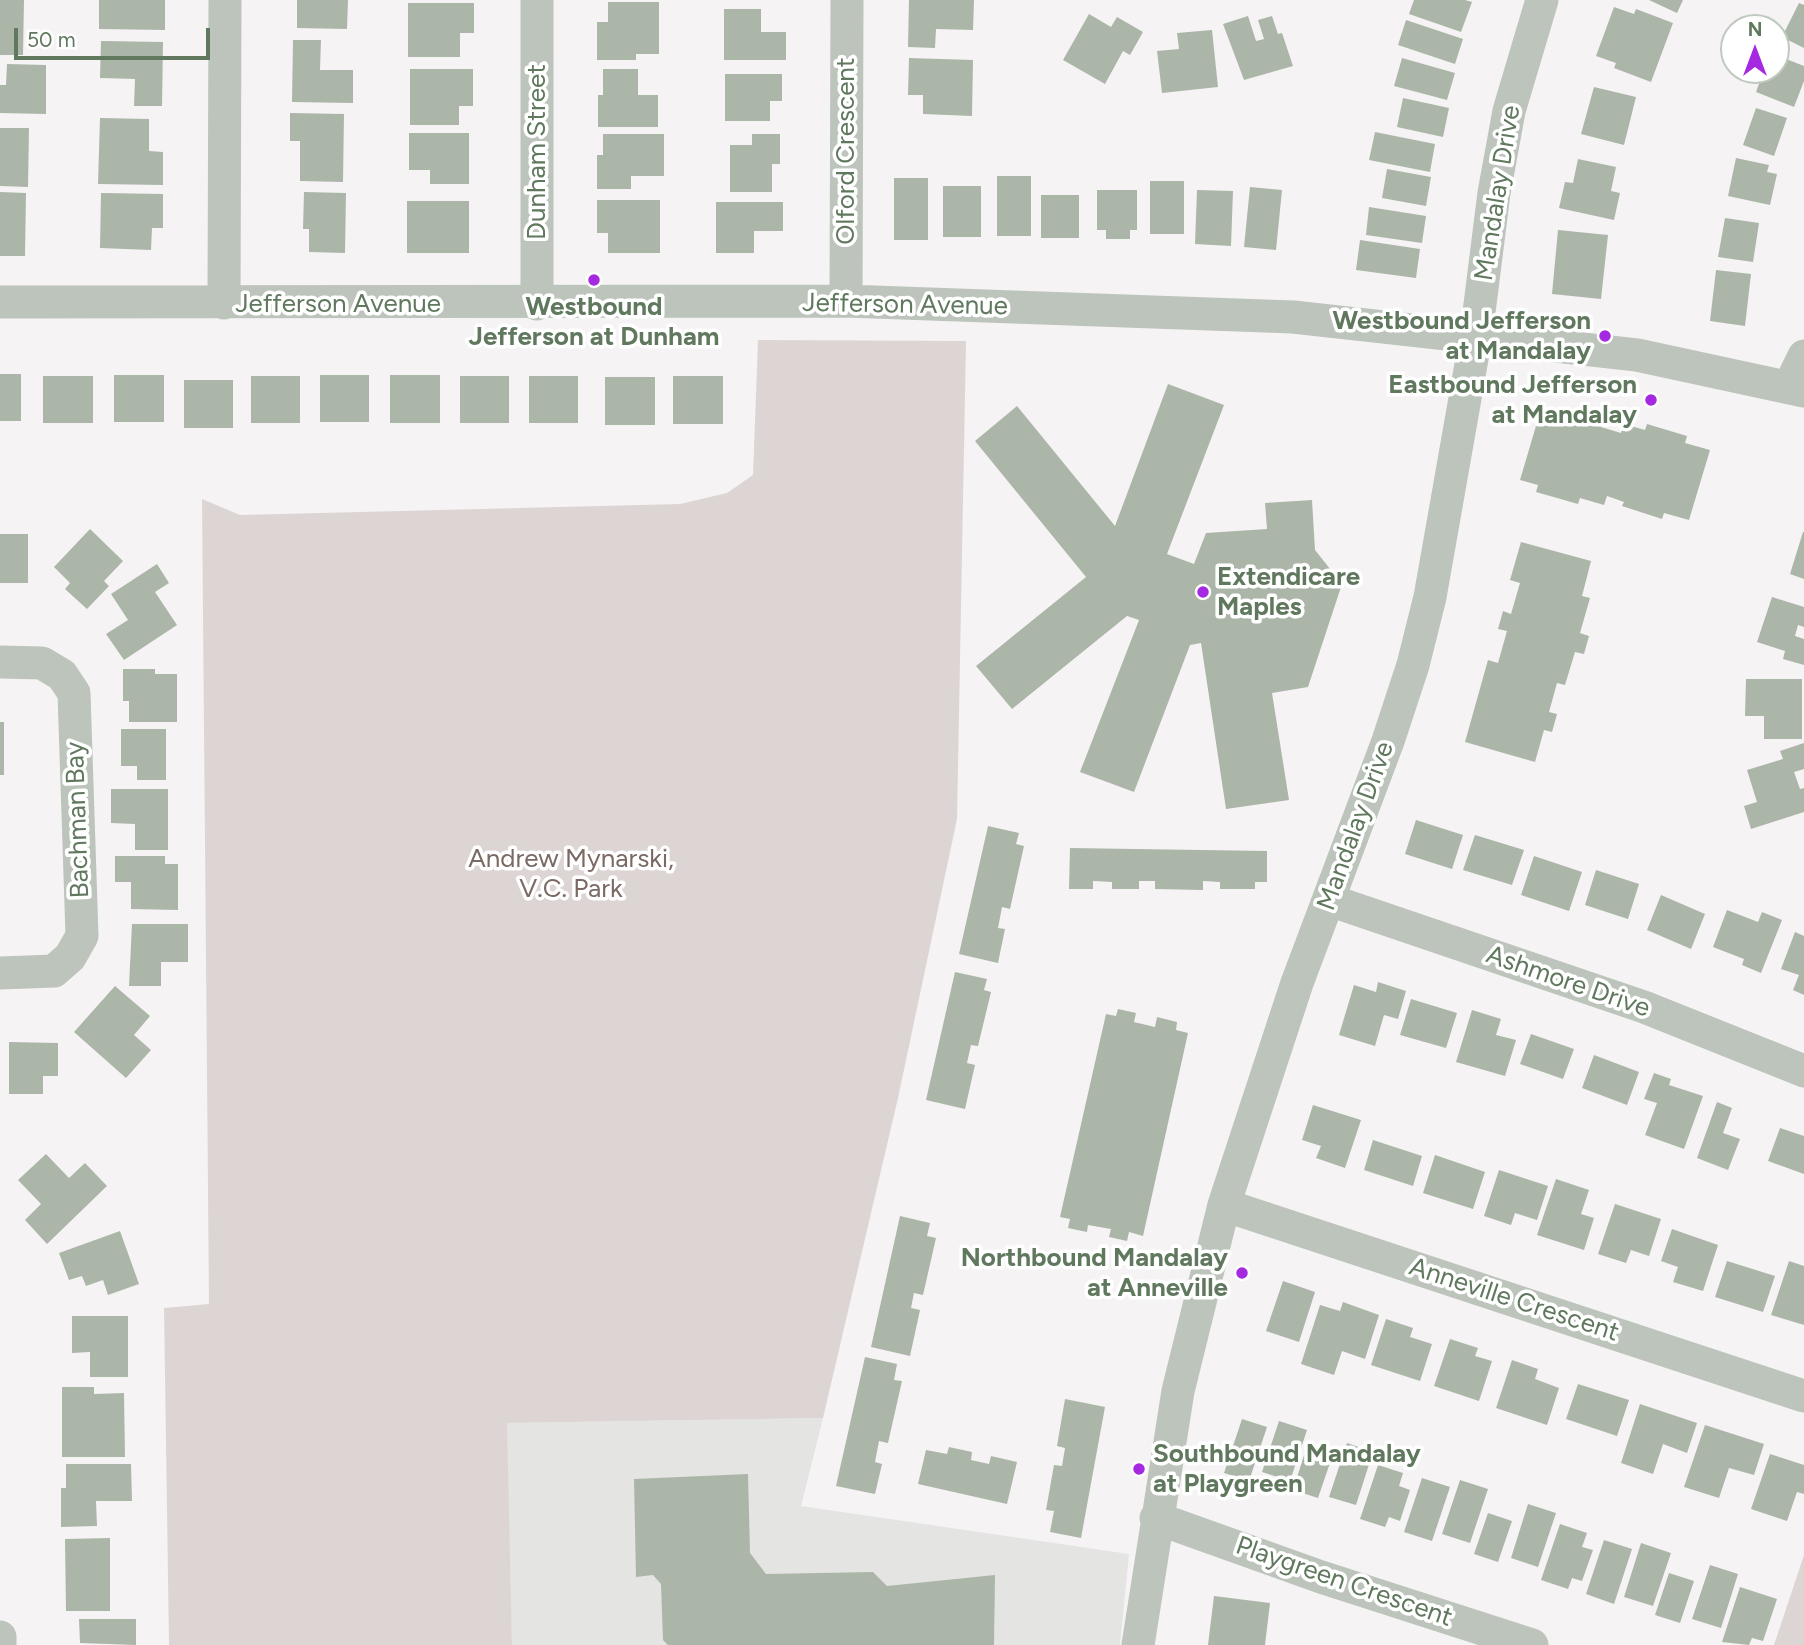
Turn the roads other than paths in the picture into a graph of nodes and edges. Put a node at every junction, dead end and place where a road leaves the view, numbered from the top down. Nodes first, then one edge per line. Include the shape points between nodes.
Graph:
1 (225, 0) edge
2 (537, 0) edge
3 (847, 0) edge
4 (1542, 0) edge
5 (846, 301) junction
6 (0, 302) edge
7 (224, 303) junction
8 (537, 304) junction
9 (1476, 336) junction
10 (1804, 356) edge
11 (1797, 389) edge
12 (0, 662) edge
13 (1329, 900) junction
14 (0, 973) edge
15 (1804, 1071) edge
16 (1224, 1205) junction
17 (1804, 1396) edge
18 (1156, 1517) junction
19 (0, 1637) edge
20 (1488, 1638) edge
21 (0, 1645) edge
22 (1138, 1645) edge
23 (1532, 1645) edge

1 - 7 street
2 - 8 street, Dunham Street
3 - 5 street, Olford Crescent
4 - 9 street, Mandalay Drive via 1509,111
5 - 8 street, Jefferson Avenue
5 - 9 street, Jefferson Avenue via 1293,317
6 - 7 street, Jefferson Avenue
7 - 8 street, Jefferson Avenue
9 - 11 street, Jefferson Avenue via 1637,355
9 - 13 street, Mandalay Drive via 1441,552 1413,665
10 - 11 street
12 - 14 street, Bachman Bay via 42,663 62,675 75,693 82,936 70,957 54,971
13 - 15 street, Ashmore Drive via 1644,1007
13 - 16 street, Mandalay Drive
16 - 17 street, Anneville Crescent
16 - 18 street, Mandalay Drive via 1178,1391
18 - 20 street, Playgreen Crescent
18 - 22 street, Mandalay Drive
19 - 21 street
20 - 23 street, Playgreen Crescent

